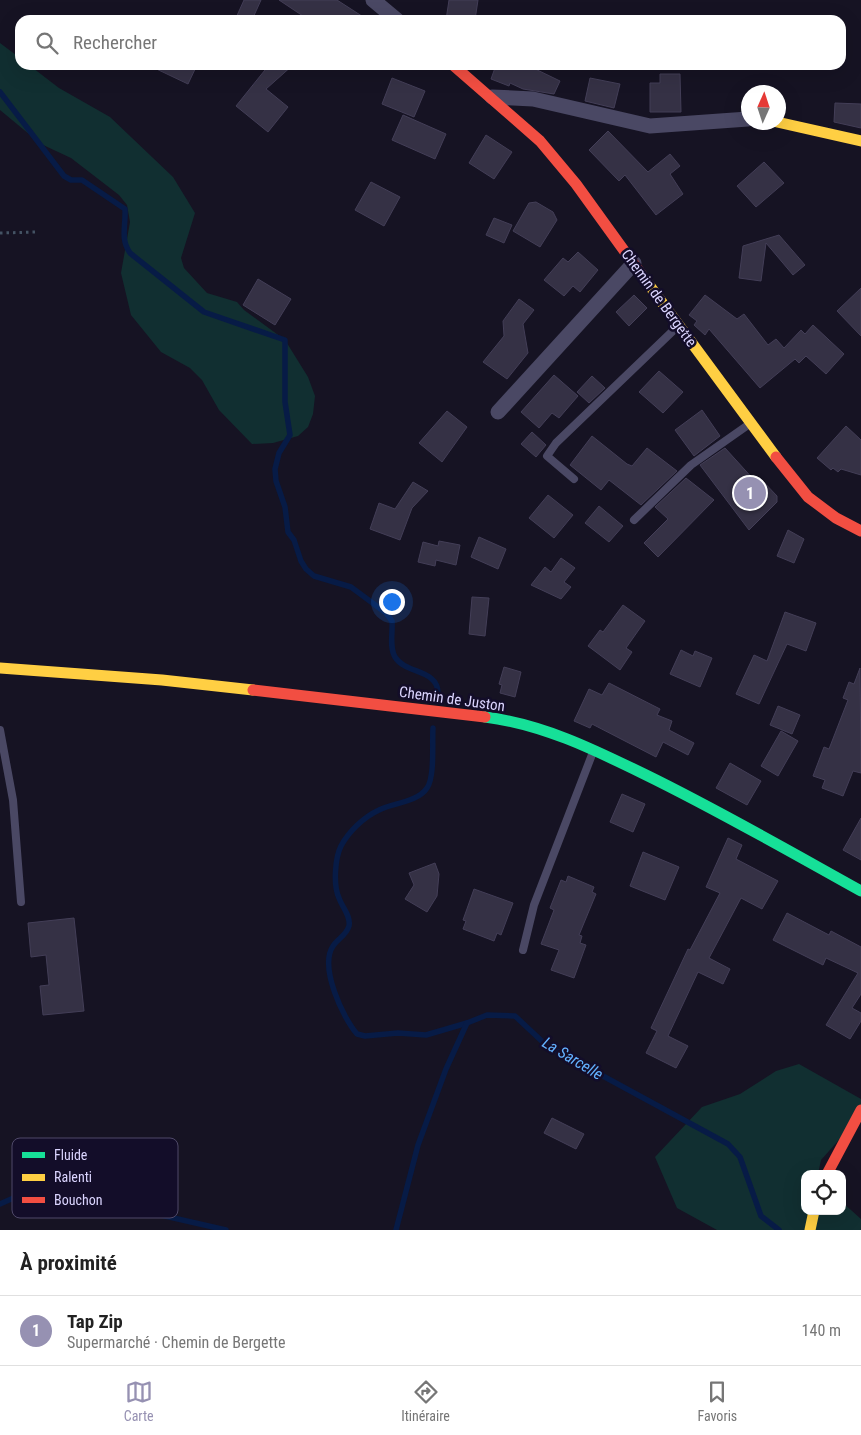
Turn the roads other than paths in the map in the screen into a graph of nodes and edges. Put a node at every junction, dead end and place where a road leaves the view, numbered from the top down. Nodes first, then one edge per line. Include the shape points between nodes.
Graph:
1 (373, 0) edge
2 (392, 15) edge
3 (458, 70) edge
4 (492, 97) junction
5 (741, 120) edge
6 (786, 124) edge
7 (861, 141) edge
8 (634, 263) junction
9 (678, 326) junction
10 (498, 412) dead end
11 (750, 424) junction
12 (574, 479) dead end
13 (634, 520) dead end
14 (861, 531) edge
15 (0, 668) edge
16 (0, 730) edge
17 (594, 750) junction
18 (861, 891) edge
19 (21, 902) dead end
20 (524, 950) dead end
21 (861, 1110) edge
22 (829, 1170) edge
23 (813, 1215) edge
24 (810, 1230) edge

1 - 2 street
3 - 4 street, Chemin de Bergette
4 - 5 street via 533,99 650,126
4 - 8 street, Chemin de Bergette via 540,141
6 - 7 street
8 - 9 street, Chemin de Bergette
8 - 10 street
9 - 11 street, Chemin de Bergette
9 - 12 lane via 547,456
11 - 13 lane via 691,465
11 - 14 street, Chemin de Bergette via 808,498
15 - 17 street, Chemin de Juston via 162,680 493,718 543,729
16 - 19 lane via 13,800
17 - 18 street, Chemin de Juston via 705,804
17 - 20 lane via 534,905
21 - 22 street
23 - 24 street

